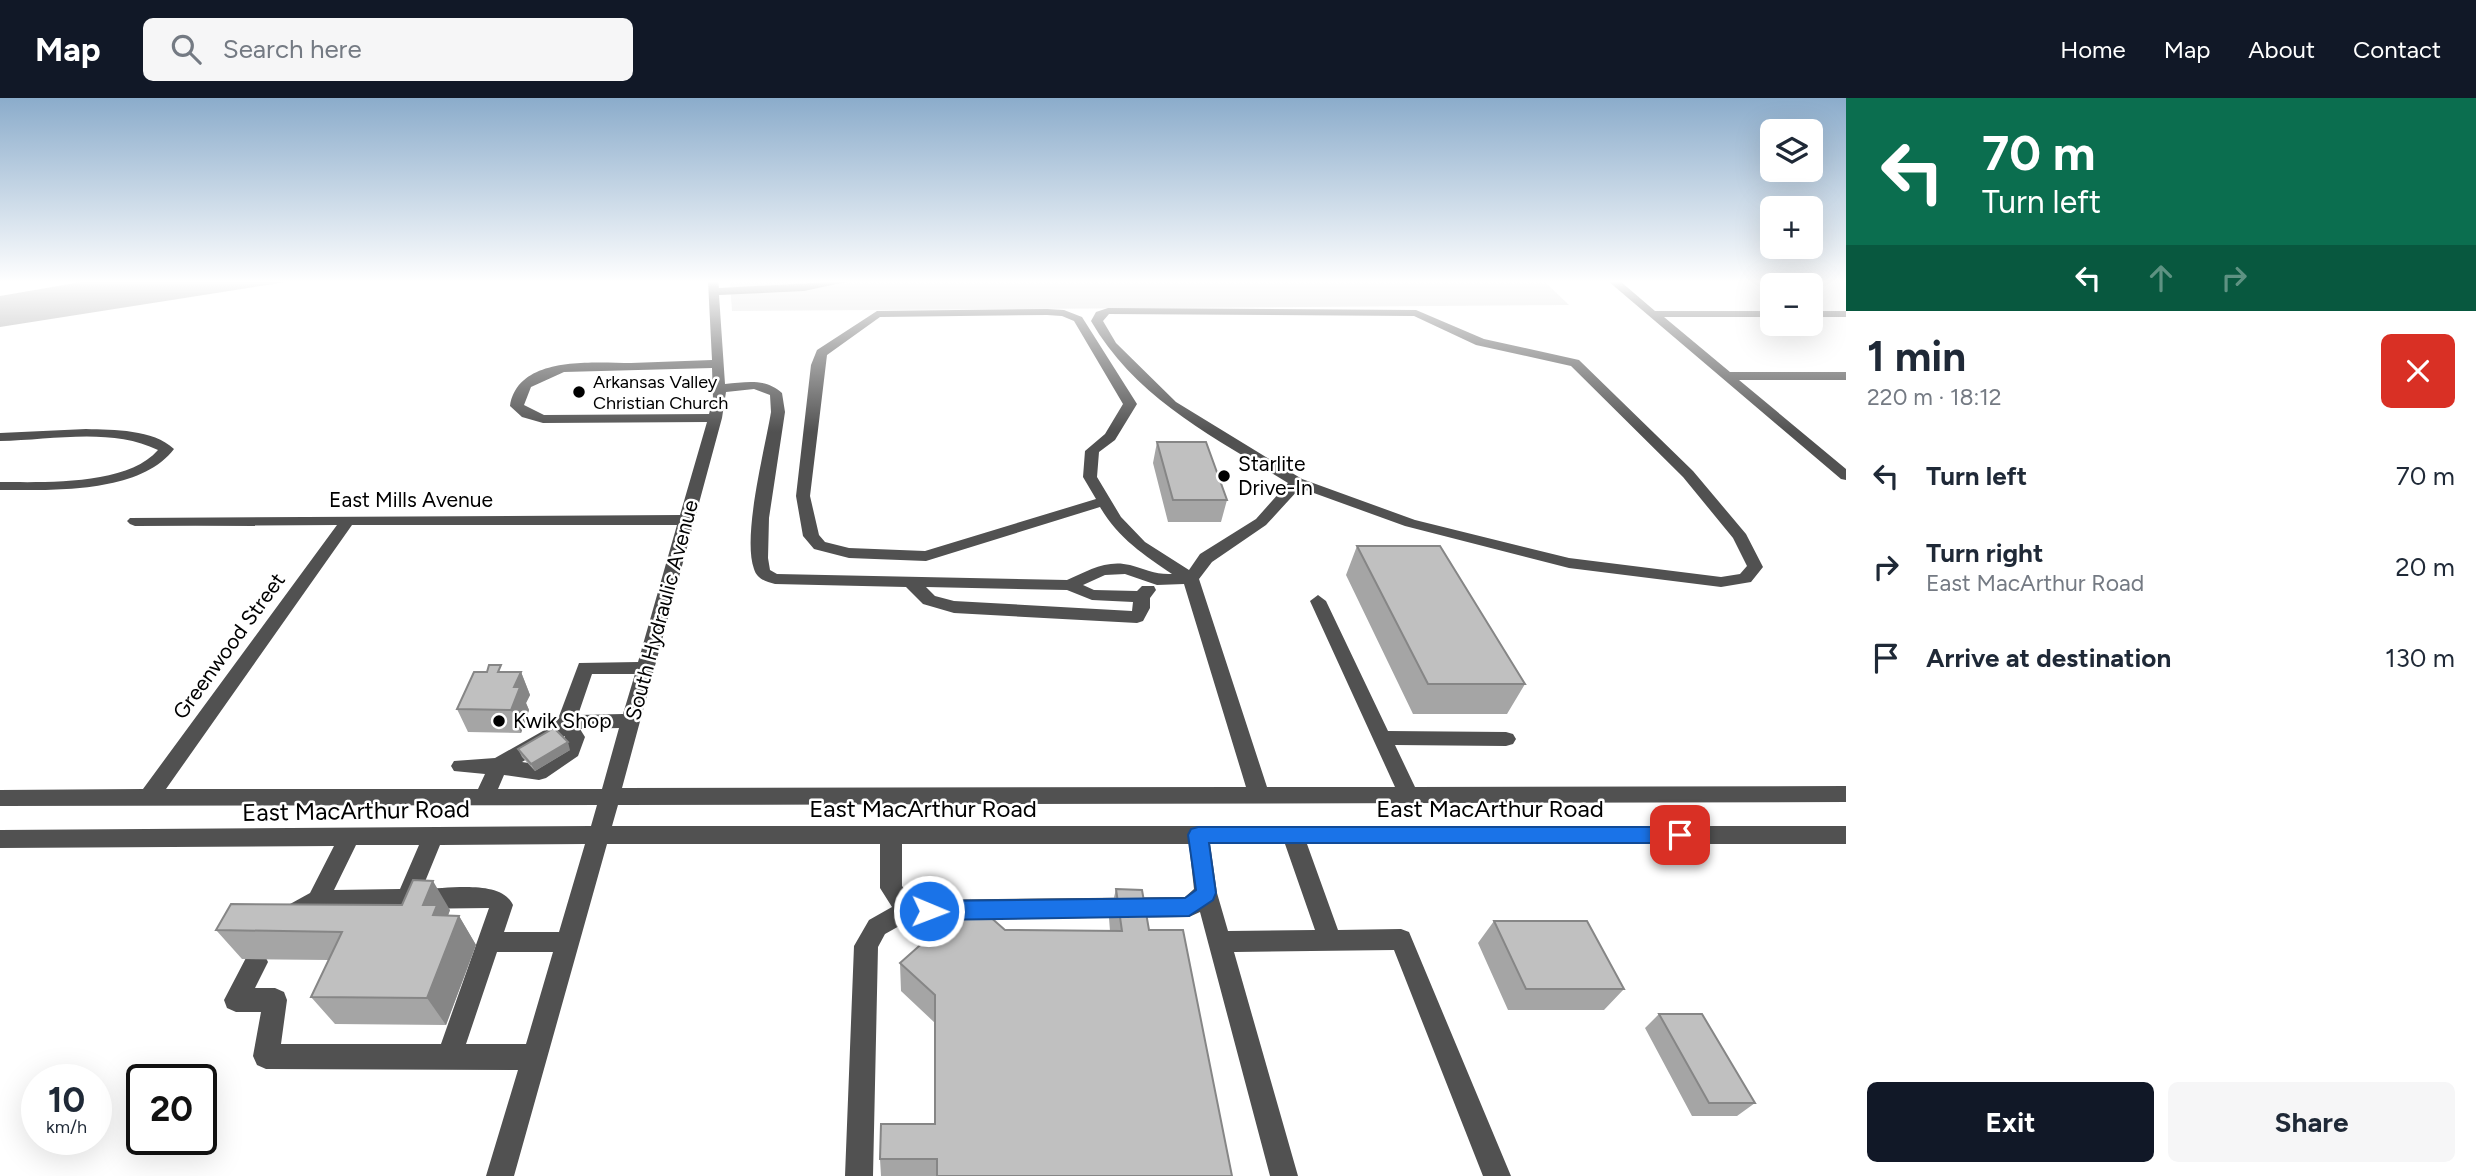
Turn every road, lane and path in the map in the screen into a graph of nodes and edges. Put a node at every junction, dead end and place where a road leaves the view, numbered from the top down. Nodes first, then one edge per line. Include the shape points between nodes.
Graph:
1 (716, 331) edge
2 (852, 331) edge
3 (1086, 331) edge
4 (1103, 331) edge
5 (1456, 331) edge
6 (1673, 331) edge
7 (718, 364) junction
8 (1726, 376) junction
9 (1846, 376) edge
10 (727, 388) junction
11 (715, 418) junction
12 (0, 437) edge
13 (1846, 476) edge
14 (1297, 482) junction
15 (0, 486) edge
16 (1105, 501) junction
17 (686, 520) junction
18 (135, 521) dead end
19 (347, 522) junction
20 (1191, 579) junction
21 (1157, 580) junction
22 (912, 583) junction
23 (1069, 585) junction
24 (1139, 596) junction
25 (1318, 601) dead end
26 (646, 668) junction
27 (631, 721) junction
28 (566, 722) junction
29 (1382, 738) junction
30 (1506, 739) dead end
31 (461, 766) dead end
32 (498, 766) junction
33 (1408, 794) junction
34 (1846, 794) edge
35 (1259, 795) junction
36 (485, 796) junction
37 (610, 796) junction
38 (149, 797) junction
39 (0, 798) edge
40 (599, 835) junction
41 (891, 835) junction
42 (1198, 835) junction
43 (1293, 835) junction
44 (1846, 835) edge
45 (433, 837) junction
46 (349, 838) junction
47 (0, 839) edge
48 (1206, 893) junction
49 (407, 899) junction
50 (318, 900) junction
51 (907, 910) junction
52 (271, 933) edge
53 (1330, 940) junction
54 (489, 942) junction
55 (569, 942) junction
56 (1220, 942) junction
57 (256, 962) dead end
58 (449, 1058) junction
59 (535, 1058) junction
60 (500, 1176) edge
61 (859, 1176) edge
62 (1284, 1176) edge
63 (1497, 1176) edge

1 - 7 street, South Hydraulic Avenue
2 - 16 street via 821,353 817,365 803,496 811,537 820,546 849,553 926,556
3 - 16 street via 1130,404 1110,437 1093,451 1090,477
4 - 14 street via 1171,405
5 - 14 street via 1480,342 1575,363 1688,474 1740,537 1755,567 1745,578 1721,582 1569,563 1410,523
6 - 8 street
7 - 10 street, South Hydraulic Avenue
7 - 11 street via 563,368 527,383 517,396 517,406 543,419
8 - 9 street
8 - 13 street
10 - 11 street, South Hydraulic Avenue
10 - 22 street via 767,385 776,393 778,412 760,544 765,575
11 - 17 street, South Hydraulic Avenue
12 - 15 street via 104,435 157,442 167,449 156,461 119,478
14 - 20 street via 1261,522 1206,558
16 - 20 street via 1139,545
17 - 19 street, East Mills Avenue
17 - 26 street, South Hydraulic Avenue
18 - 19 street, East Mills Avenue
19 - 38 street, Greenwood Street
20 - 21 street
20 - 35 street
21 - 23 street via 1126,569 1102,570
21 - 24 street
22 - 23 street
22 - 24 street via 929,600 954,607 1094,612 1108,617 1137,617
23 - 24 street via 1092,595
23 - 24 street via 1126,586
25 - 29 street
26 - 27 street, South Hydraulic Avenue
26 - 28 street via 585,668
27 - 28 street
27 - 37 street, South Hydraulic Avenue
28 - 32 street via 575,737 571,751 550,765 539,772
29 - 30 street
29 - 33 street
31 - 32 street
32 - 36 street
33 - 34 street, East MacArthur Road
33 - 35 street, East MacArthur Road
35 - 37 street, East MacArthur Road
36 - 37 street, East MacArthur Road
36 - 38 street, East MacArthur Road
37 - 40 street, South Hydraulic Avenue
38 - 39 street, East MacArthur Road
40 - 41 street, East MacArthur Road
40 - 45 street, East MacArthur Road
40 - 55 street, South Hydraulic Avenue
41 - 42 street, East MacArthur Road
41 - 51 street via 891,888
42 - 43 street, East MacArthur Road
42 - 48 street
43 - 44 street, East MacArthur Road
43 - 53 street
45 - 46 street, East MacArthur Road
45 - 49 street
46 - 47 street, East MacArthur Road
46 - 50 street
48 - 51 street via 1189,907
48 - 56 street
49 - 50 street
49 - 54 street via 494,898 502,905
50 - 52 street via 276,923
51 - 61 street via 877,927 866,946
53 - 56 street
53 - 63 street via 1401,939
54 - 55 street
54 - 58 street
55 - 59 street, South Hydraulic Avenue
56 - 62 street
57 - 58 street via 236,1000 275,1000 266,1056
58 - 59 street
59 - 60 street, South Hydraulic Avenue

